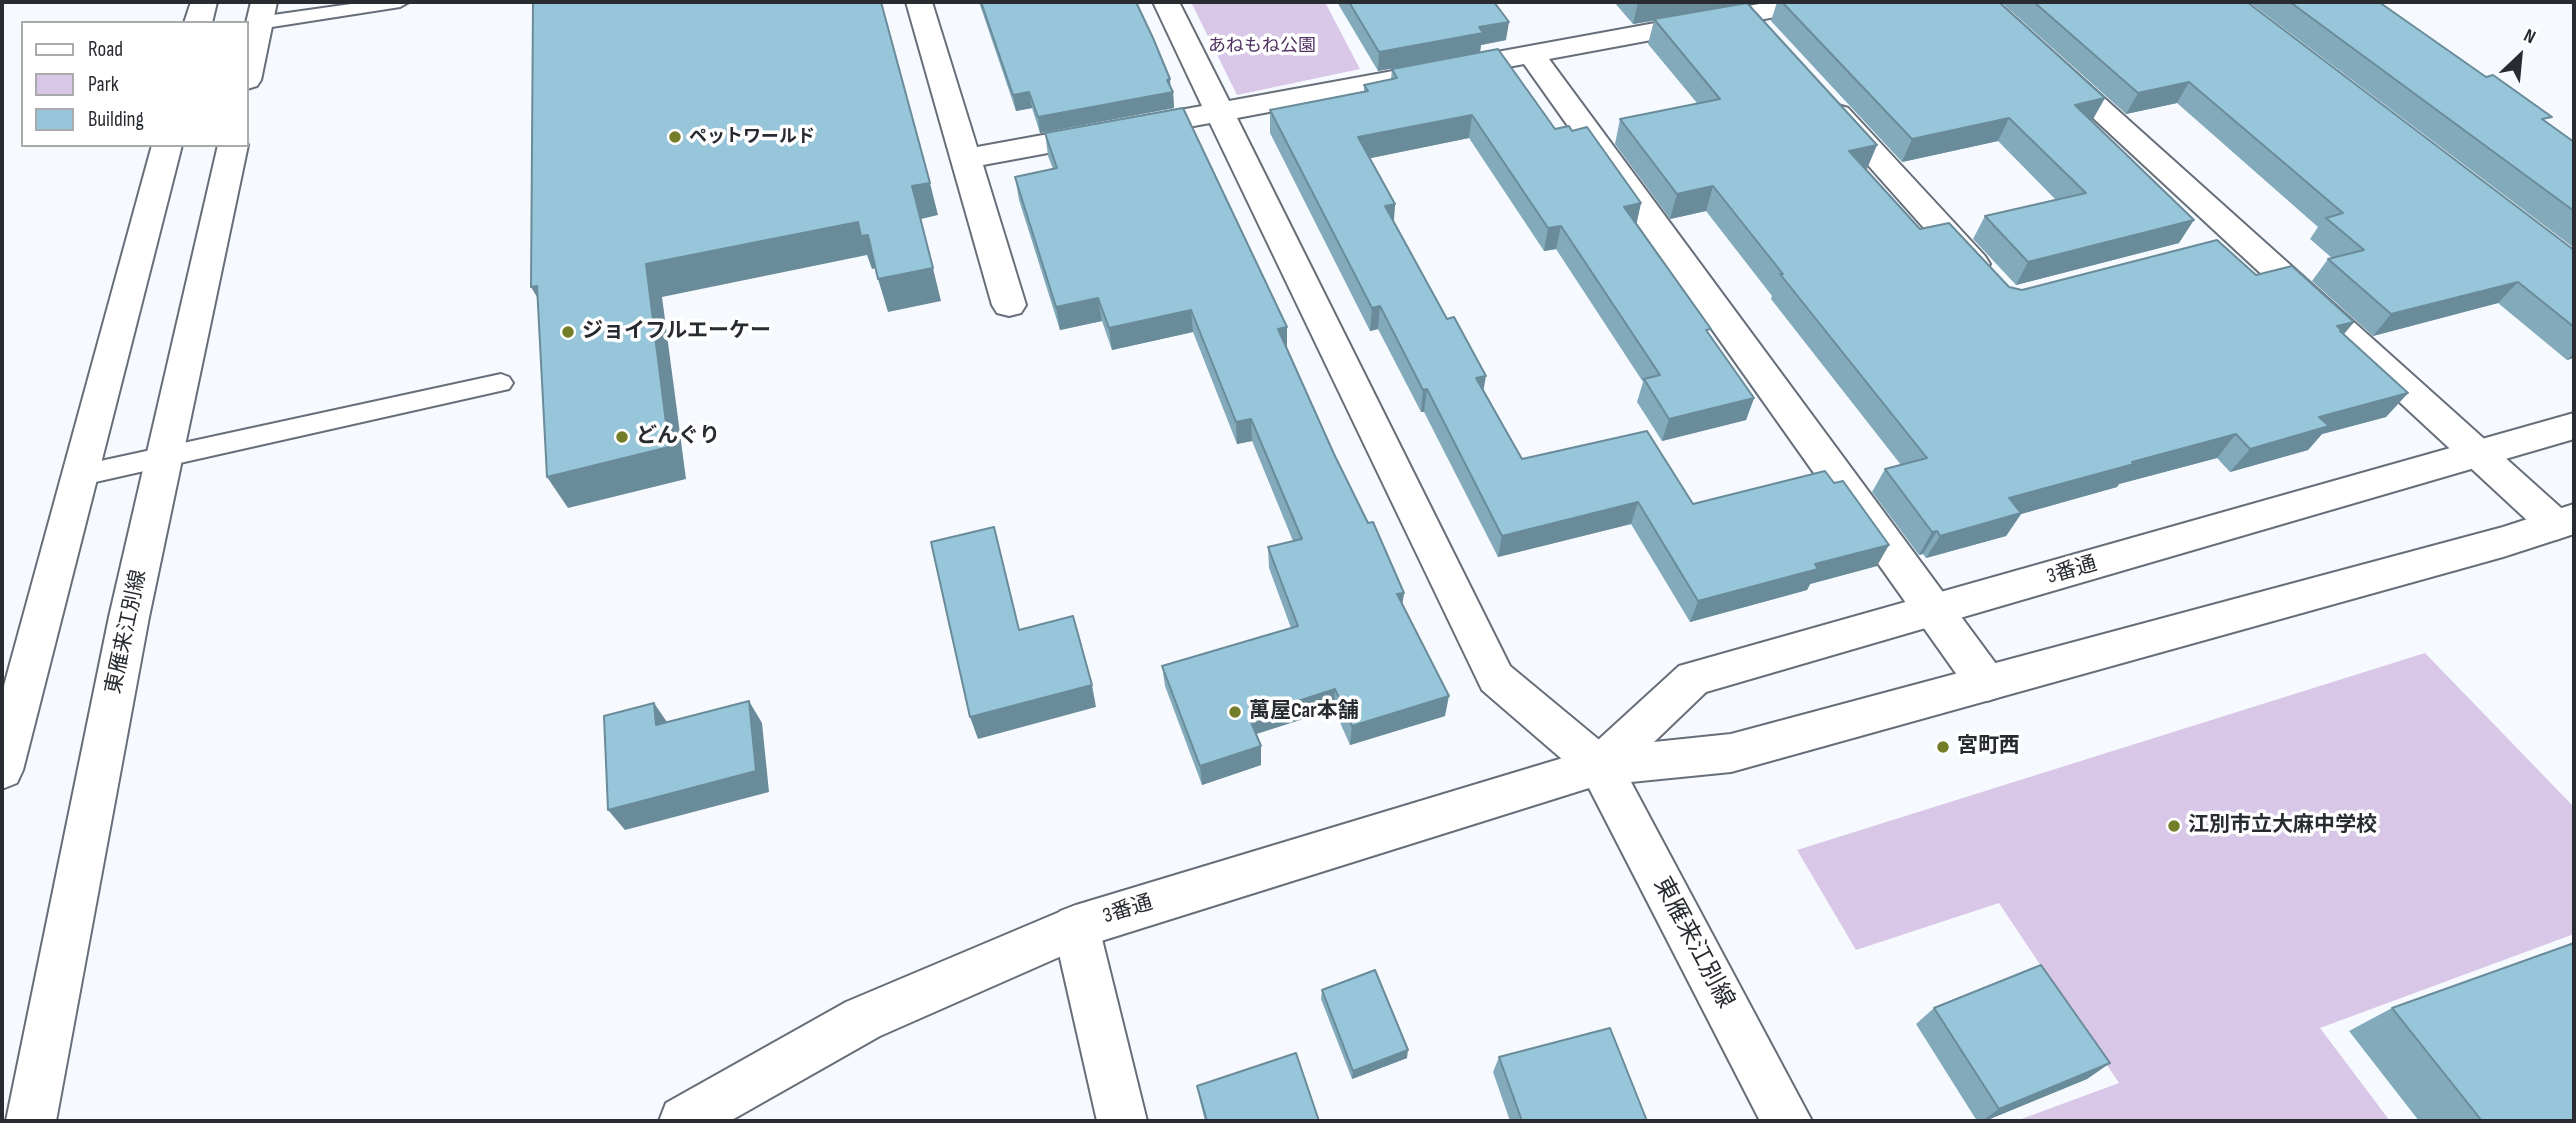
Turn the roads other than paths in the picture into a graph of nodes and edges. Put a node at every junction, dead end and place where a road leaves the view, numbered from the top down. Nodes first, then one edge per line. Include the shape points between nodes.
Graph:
1 (204, 2) edge
2 (400, 2) edge
3 (919, 2) edge
4 (1166, 2) edge
5 (1813, 2) edge
6 (1981, 2) edge
7 (261, 12) edge
8 (199, 21) edge
9 (1531, 54) junction
10 (248, 75) edge
11 (1822, 96) edge
12 (1219, 112) junction
13 (166, 147) edge
14 (233, 147) edge
15 (965, 159) junction
16 (2244, 240) junction
17 (2205, 250) edge
18 (1989, 281) edge
19 (1009, 305) dead end
20 (501, 383) dead end
21 (2574, 426) edge
22 (2480, 454) junction
23 (165, 457) junction
24 (82, 475) junction
25 (2565, 522) edge
26 (1935, 610) junction
27 (1987, 684) junction
28 (1600, 766) junction
29 (2, 770) edge
30 (1076, 927) junction
31 (31, 1121) edge
32 (684, 1121) edge
33 (1122, 1121) edge
34 (1787, 1121) edge

1 - 8 street
2 - 7 lane
3 - 15 street
4 - 12 street
5 - 9 street via 1757,24
6 - 16 street
7 - 10 street
9 - 12 street
9 - 26 street
11 - 18 street
12 - 15 street
12 - 28 street via 1496,678
13 - 24 street
14 - 23 street, 東雁来江別線
15 - 19 street
16 - 17 street
16 - 22 street
20 - 23 lane
21 - 22 street, 3番通
22 - 25 street
22 - 26 street, 3番通
23 - 24 lane
23 - 31 street, 東雁来江別線
24 - 29 street
25 - 27 street, 3番通
26 - 27 street
26 - 28 street, 3番通 via 1693,678
27 - 28 street, 3番通 via 1731,753
28 - 30 street, 3番通
28 - 34 street, 東雁来江別線
30 - 32 street, 3番通 via 863,1020
30 - 33 street

